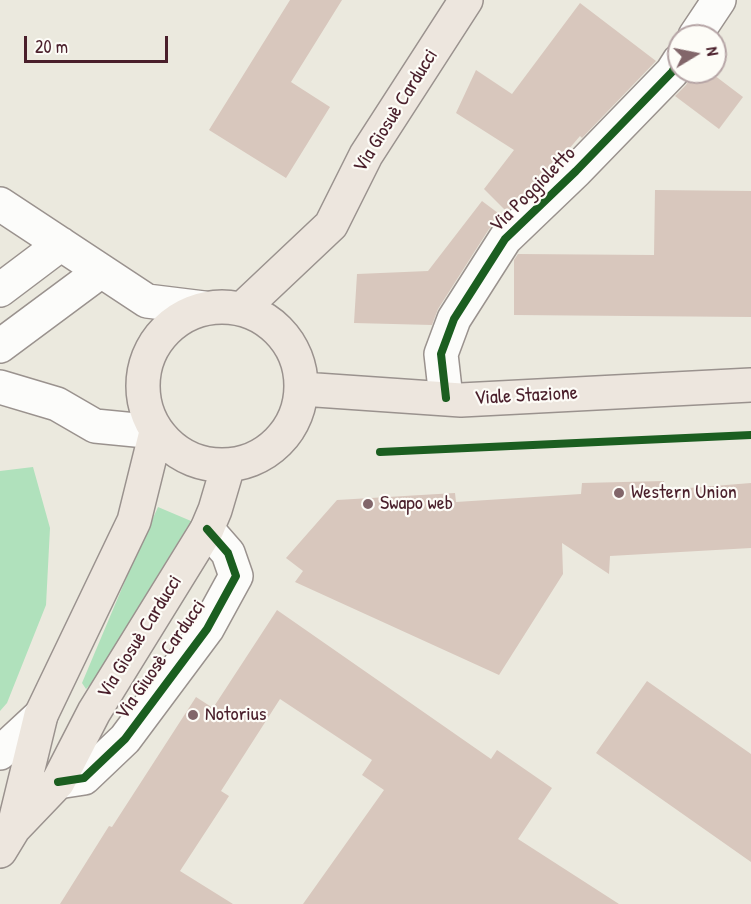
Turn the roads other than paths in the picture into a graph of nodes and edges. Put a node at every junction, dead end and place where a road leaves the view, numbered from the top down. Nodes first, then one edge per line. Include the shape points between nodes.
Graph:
1 (466, 0) edge
2 (719, 0) edge
3 (703, 24) edge
4 (667, 77) edge
5 (8, 220) edge
6 (61, 244) junction
7 (101, 271) junction
8 (0, 290) edge
9 (204, 308) junction
10 (242, 309) junction
11 (0, 346) edge
12 (751, 385) edge
13 (0, 387) edge
14 (302, 389) junction
15 (446, 398) junction
16 (156, 432) junction
17 (228, 465) junction
18 (207, 529) junction
19 (41, 715) junction
20 (0, 753) edge
21 (58, 782) junction
22 (7, 840) edge

1 - 10 main road, Via Giosuè Carducci via 366,155 331,225
2 - 3 street
4 - 15 street, Via Poggioletto via 505,239 454,319 441,354
5 - 6 street
6 - 7 street
6 - 8 street
7 - 9 street via 147,301
7 - 11 street
9 - 10 main road
9 - 16 main road via 185,314 170,326 156,340 146,359 142,380 145,407
10 - 14 main road via 267,320 286,339 298,362
12 - 15 main road, Viale Stazione
13 - 16 street via 57,404 95,426
14 - 15 main road, Viale Stazione
14 - 17 main road via 295,418 279,442 256,458
16 - 17 main road via 176,451 200,463
16 - 19 main road, Via Giosuè Carducci via 134,521
17 - 18 main road, Via Giosuè Carducci
18 - 21 main road, Via Giosuè Carducci via 94,712
18 - 21 street, Via Giuosè Carducci via 228,553 236,576 207,629 125,739 84,778
19 - 20 street
19 - 22 main road, Via Giosuè Carducci
21 - 22 main road, Via Giosuè Carducci

